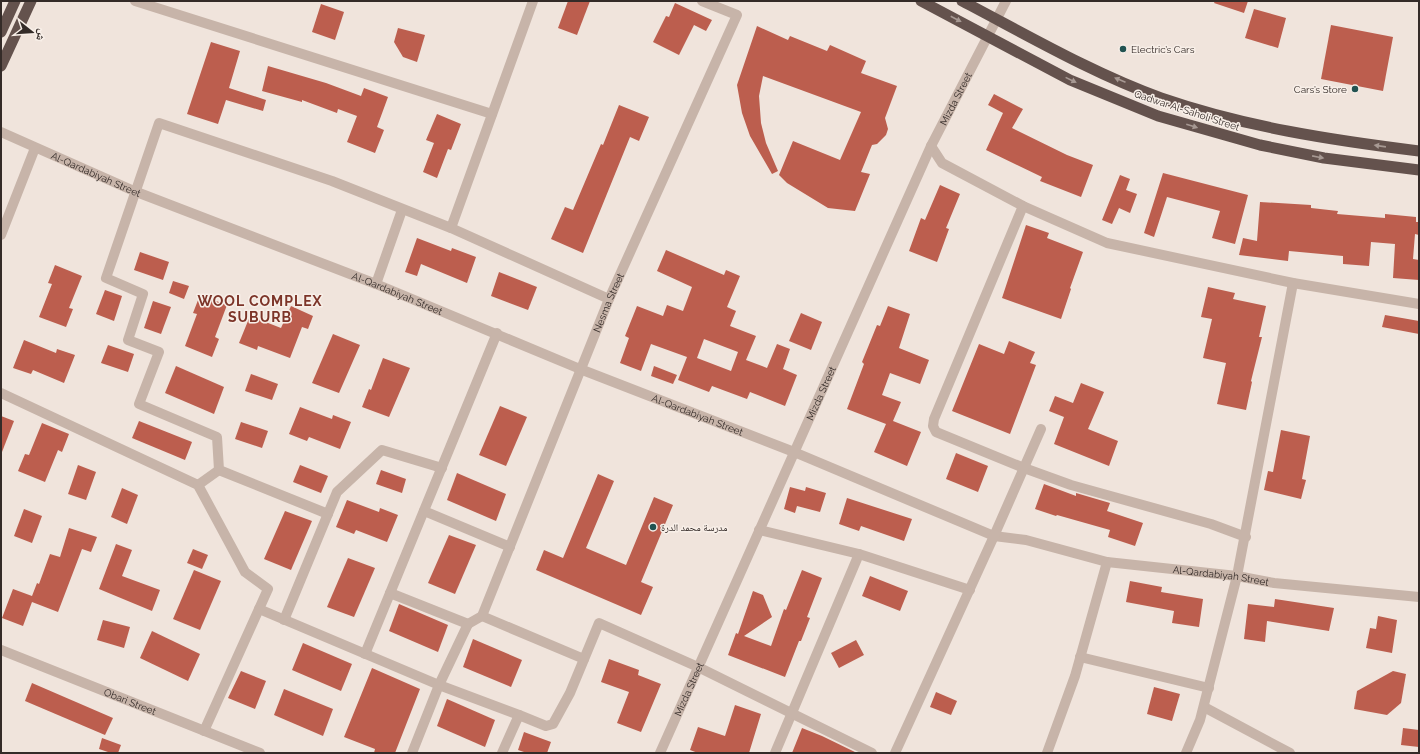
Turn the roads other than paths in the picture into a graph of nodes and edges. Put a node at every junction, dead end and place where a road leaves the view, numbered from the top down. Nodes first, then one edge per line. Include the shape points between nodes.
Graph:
1 (15, 1) edge
2 (31, 1) edge
3 (135, 1) edge
4 (533, 1) edge
5 (702, 1) edge
6 (921, 1) edge
7 (962, 1) edge
8 (1006, 1) edge
9 (996, 19) junction
10 (1, 32) edge
11 (987, 36) junction
12 (1, 66) edge
13 (492, 114) junction
14 (1, 132) edge
15 (931, 146) junction
16 (35, 148) junction
17 (1419, 152) edge
18 (1419, 170) edge
19 (134, 191) junction
20 (1023, 206) junction
21 (402, 210) junction
22 (451, 228) junction
23 (1, 235) edge
24 (1293, 283) junction
25 (376, 284) junction
26 (609, 299) junction
27 (1419, 304) edge
28 (497, 333) junction
29 (580, 369) junction
30 (1, 393) edge
31 (1041, 429) dead end
32 (794, 452) junction
33 (442, 468) junction
34 (1024, 468) junction
35 (219, 470) junction
36 (198, 485) junction
37 (424, 511) junction
38 (328, 514) junction
39 (759, 530) junction
40 (994, 536) junction
41 (1246, 537) junction
42 (510, 547) junction
43 (859, 554) junction
44 (1107, 562) junction
45 (1237, 576) junction
46 (970, 590) junction
47 (390, 593) junction
48 (1419, 597) edge
49 (259, 609) junction
50 (482, 616) junction
51 (284, 620) junction
52 (468, 624) junction
53 (1, 650) edge
54 (365, 654) junction
55 (1080, 657) junction
56 (584, 659) junction
57 (698, 668) junction
58 (439, 685) junction
59 (1209, 688) junction
60 (1204, 707) junction
61 (793, 713) junction
62 (519, 715) junction
63 (204, 731) junction
64 (260, 753) edge
65 (412, 753) edge
66 (502, 753) edge
67 (660, 753) edge
68 (775, 753) edge
69 (872, 753) edge
70 (895, 753) edge
71 (1047, 753) edge
72 (1186, 753) edge
73 (1290, 753) edge

1 - 10 highway
2 - 12 highway
3 - 13 street
4 - 13 street
5 - 26 street, Nesma Street via 737,15
6 -> 11 highway, Qadwar Al-Saholi Street
7 - 9 highway
8 - 9 street, Mizda Street
9 - 11 street, Mizda Street
17 -> 9 highway via 1277,130 1189,107 1077,62
11 - 15 street, Mizda Street
11 -> 18 highway, Qadwar Al-Saholi Street via 1070,80 1158,116 1215,133 1324,158
13 - 22 street
14 - 16 street, Al-Qardabiyah Street
15 - 20 street via 942,163
15 - 32 street, Mizda Street
16 - 19 street, Al-Qardabiyah Street
16 - 23 street
19 - 21 street via 159,123 332,181
19 - 25 street, Al-Qardabiyah Street
19 - 35 street via 106,278 143,294 128,340 159,352 138,404 217,437
20 - 24 street via 1107,243
20 - 34 street via 933,426 936,432 942,435
21 - 22 street
21 - 25 street
22 - 26 street
24 - 27 street
24 - 41 street
25 - 28 street, Al-Qardabiyah Street
26 - 29 street, Nesma Street
28 - 29 street, Al-Qardabiyah Street
28 - 33 street
29 - 32 street, Al-Qardabiyah Street
29 - 42 street, Nesma Street
30 - 36 street
31 - 34 street
32 - 39 street, Mizda Street
32 - 40 street, Al-Qardabiyah Street
33 - 37 street
33 - 38 street via 382,450 337,492
34 - 40 street
34 - 41 street via 1070,485 1211,524
35 - 36 street
35 - 38 street
36 - 49 street via 245,572 268,589
37 - 42 street
37 - 47 street
38 - 51 street
39 - 43 street
39 - 57 street, Mizda Street
40 - 44 street, Al-Qardabiyah Street via 1026,540
40 - 46 street
41 - 45 street
42 - 50 street, Nesma Street
43 - 46 street
43 - 61 street
44 - 45 street, Al-Qardabiyah Street
44 - 55 street
45 - 48 street, Al-Qardabiyah Street via 1274,583
45 - 59 street
46 - 70 street
47 - 52 street
47 - 54 street
49 - 51 street
49 - 63 street
50 - 52 street
50 - 56 street
51 - 54 street
52 - 58 street
53 - 63 street, Obari Street
54 - 58 street
55 - 59 street
55 - 71 street
56 - 57 street via 599,623
56 - 62 street via 553,724 546,726
57 - 61 street
57 - 67 street, Mizda Street
58 - 62 street
58 - 65 street
59 - 60 street
60 - 72 street
60 - 73 street
61 - 68 street
61 - 69 street
62 - 66 street
63 - 64 street, Obari Street

